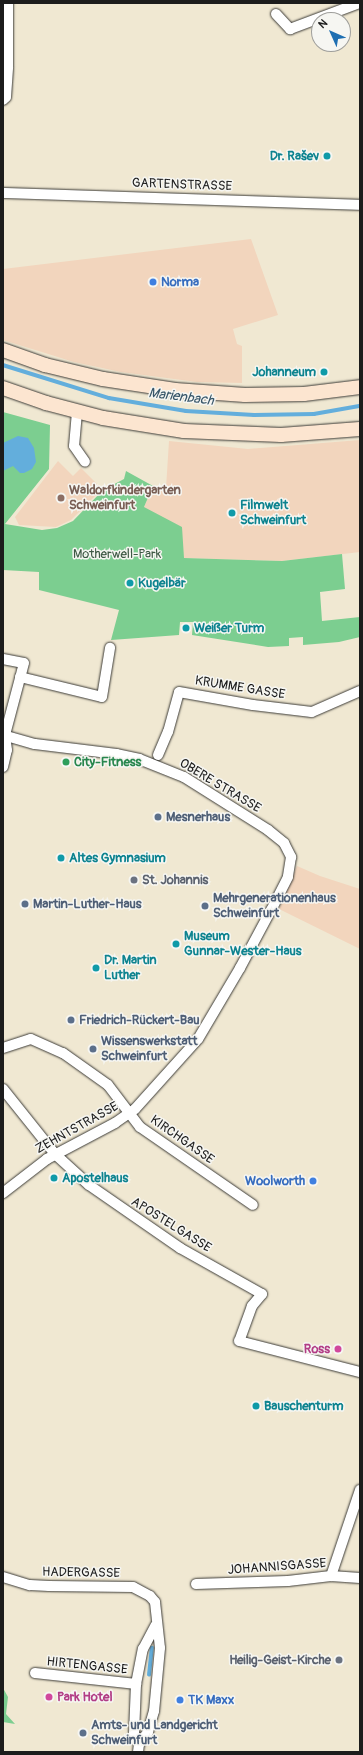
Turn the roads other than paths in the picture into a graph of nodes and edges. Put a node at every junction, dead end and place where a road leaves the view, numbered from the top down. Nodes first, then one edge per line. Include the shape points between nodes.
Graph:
1 (8, 3) edge
2 (359, 3) edge
3 (276, 14) dead end
4 (3, 100) edge
5 (3, 193) edge
6 (360, 205) edge
7 (3, 350) edge
8 (360, 387) edge
9 (3, 388) edge
10 (77, 412) junction
11 (360, 429) edge
12 (85, 462) dead end
13 (110, 648) dead end
14 (3, 659) edge
15 (20, 677) junction
16 (360, 691) edge
17 (4, 735) edge
18 (158, 755) dead end
19 (3, 767) edge
20 (291, 857) joint
21 (3, 1048) edge
22 (3, 1089) edge
23 (130, 1114) junction
24 (55, 1154) junction
25 (3, 1193) edge
26 (253, 1205) dead end
27 (360, 1372) edge
28 (360, 1490) edge
29 (331, 1576) junction
30 (3, 1577) edge
31 (360, 1578) edge
32 (196, 1584) dead end
33 (156, 1625) junction
34 (35, 1673) dead end
35 (136, 1684) junction
36 (139, 1748) edge

1 - 4 street via 8,67 6,97
2 - 3 street via 290,29
5 - 6 street, GARTENSTRASSE
7 - 8 main road via 87,376 168,390 245,395 304,394
9 - 10 main road
10 - 11 main road via 141,425 228,434 281,435
10 - 12 street via 74,446
13 - 15 street via 102,697
14 - 15 street via 24,663
15 - 17 street
16 - 18 street, KRUMME GASSE via 312,712 178,692 168,732
17 - 19 street via 7,750
17 - 20 street, OBERE STRASSE via 35,744 139,759 184,777 268,830 284,843
20 - 23 street, ZEHNTSTRASSE via 288,877 206,1028
21 - 23 street, KIRCHGASSE via 24,1040 38,1041 63,1053 108,1085
22 - 24 street, APOSTELGASSE
23 - 24 street, ZEHNTSTRASSE
23 - 26 street, KIRCHGASSE via 140,1127
24 - 25 street, ZEHNTSTRASSE
24 - 27 street, APOSTELGASSE via 115,1205 180,1248 262,1294 252,1306 239,1341
28 - 29 street
29 - 31 street, JOHANNISGASSE
29 - 32 street, JOHANNISGASSE via 288,1581
30 - 33 street, HADERGASSE via 30,1585 133,1587 145,1592 155,1602
33 - 35 street via 143,1649
33 - 36 street via 160,1648 154,1712 148,1732
34 - 35 street, HIRTENGASSE
35 - 36 street via 134,1734

